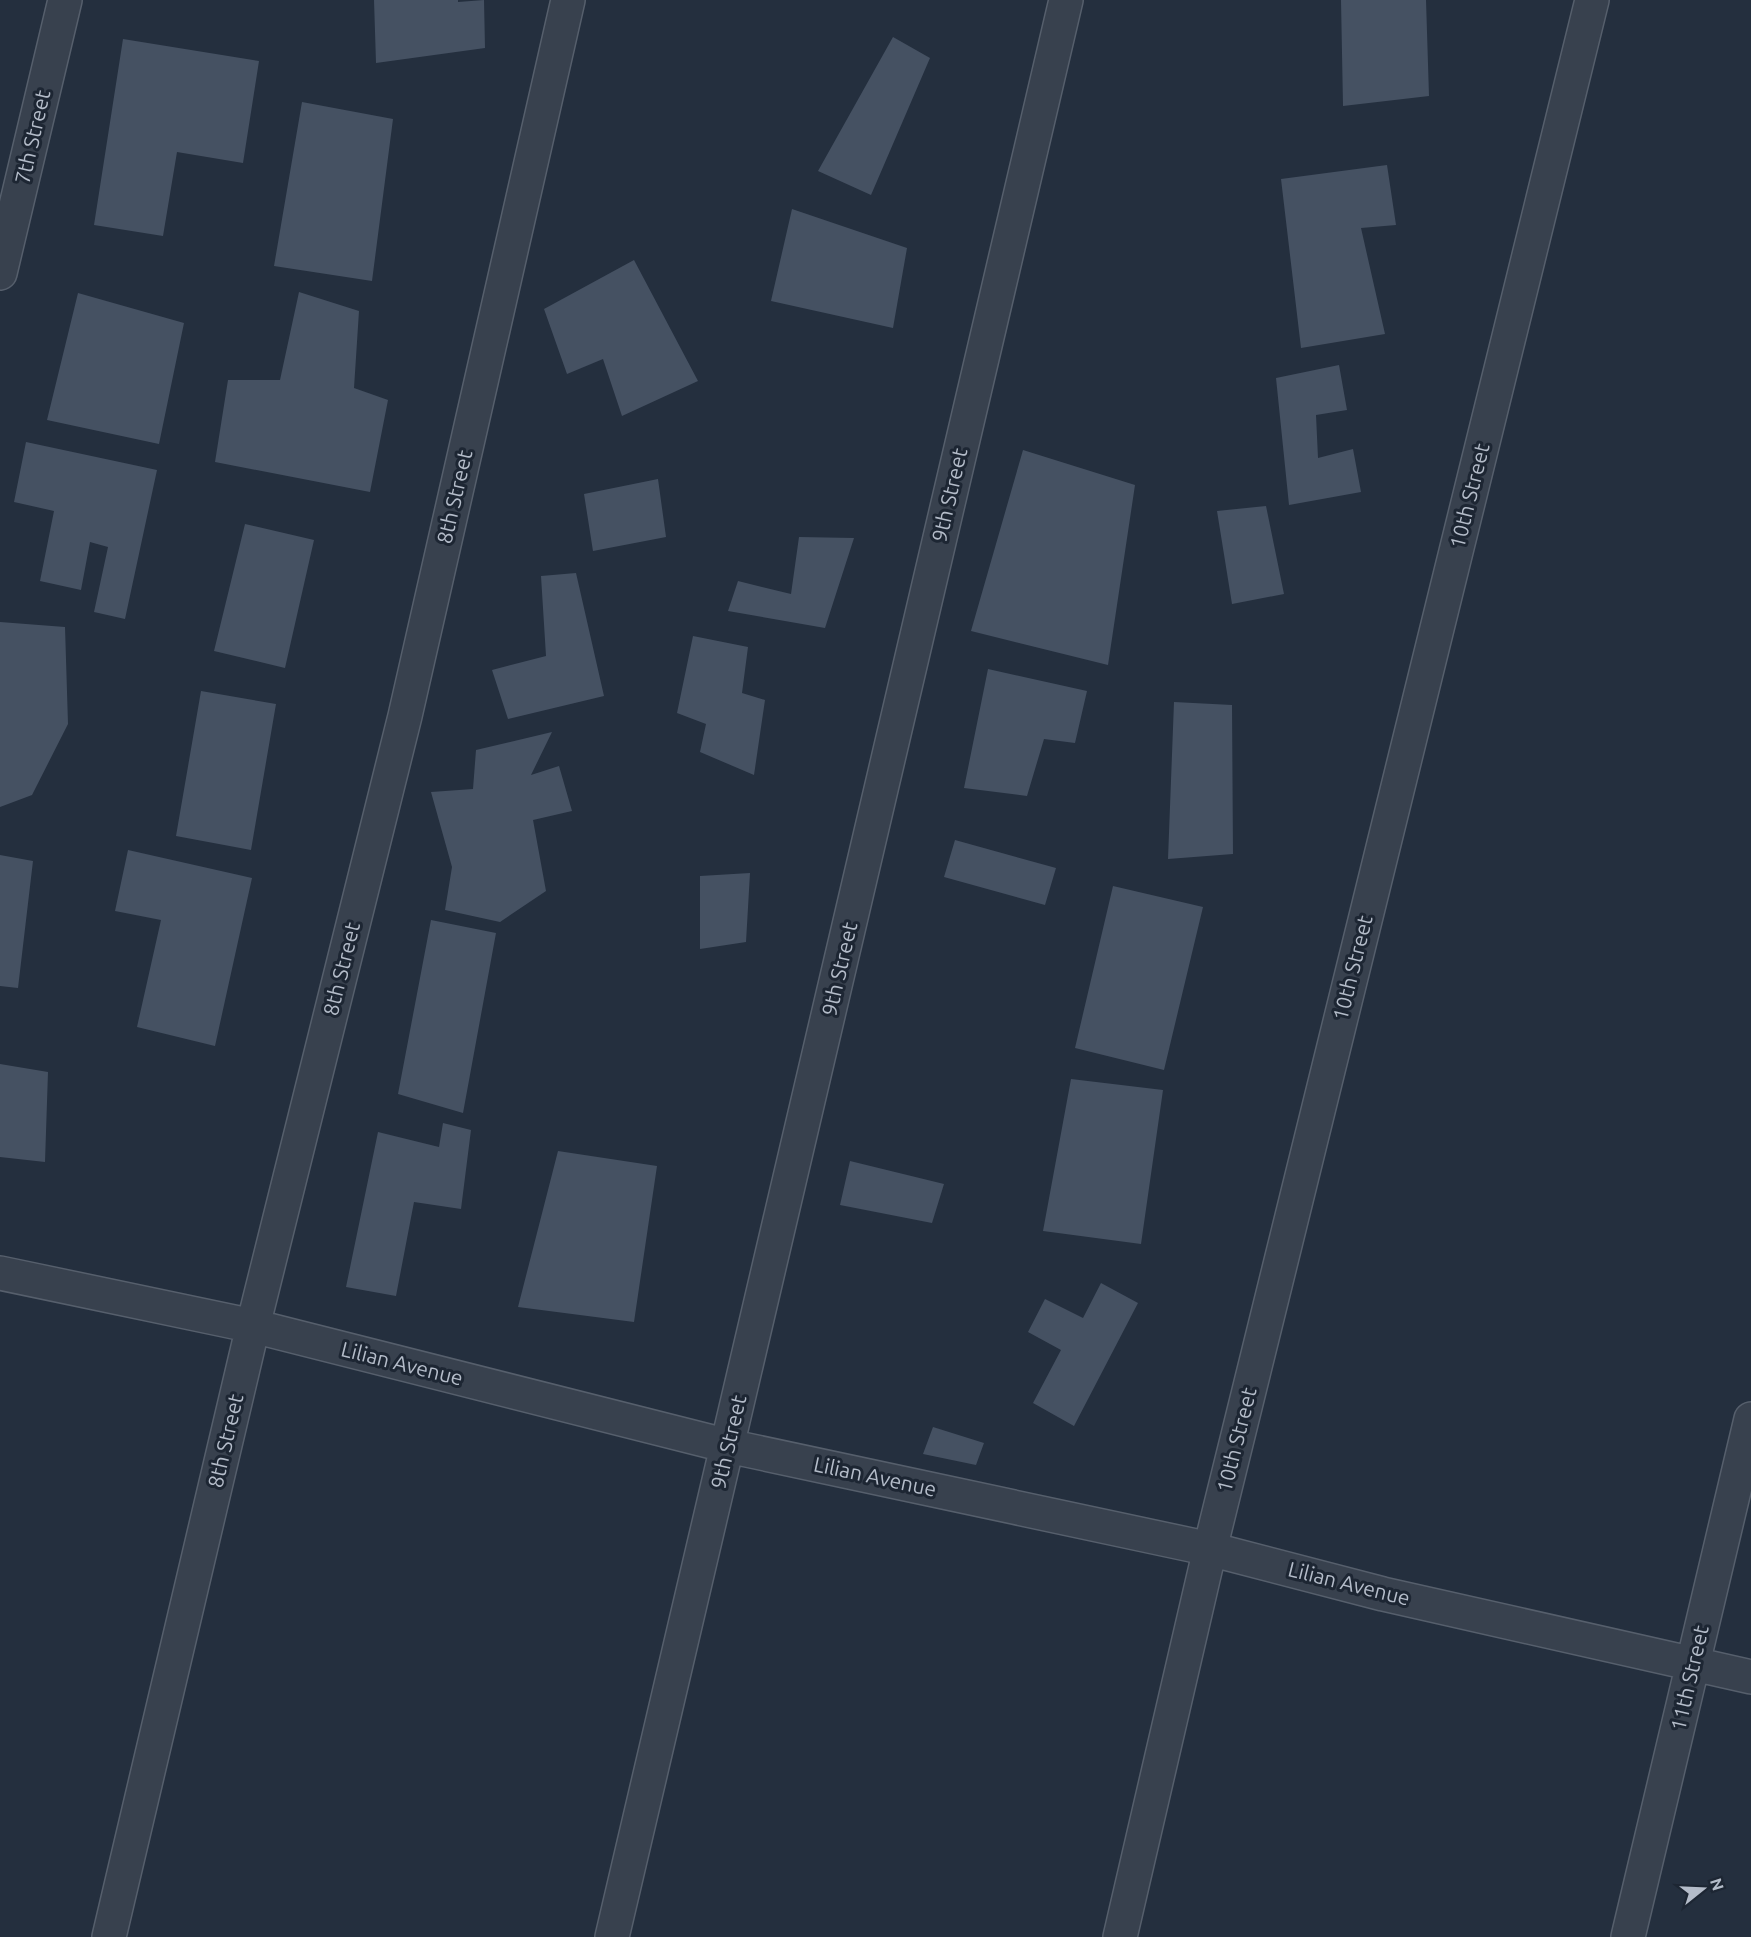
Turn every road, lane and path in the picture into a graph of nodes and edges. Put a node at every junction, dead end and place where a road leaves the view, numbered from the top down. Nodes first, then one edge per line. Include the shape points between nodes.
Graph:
1 (65, 0) edge
2 (568, 0) edge
3 (1066, 0) edge
4 (1592, 0) edge
5 (0, 273) edge
6 (0, 1273) edge
7 (253, 1326) junction
8 (1751, 1419) edge
9 (728, 1446) junction
10 (1210, 1549) junction
11 (1693, 1663) junction
12 (1751, 1677) edge
13 (109, 1937) edge
14 (612, 1937) edge
15 (1120, 1937) edge
16 (1628, 1937) edge

1 - 5 street, 7th Street
2 - 7 street, 8th Street via 405,716
3 - 9 street, 9th Street
4 - 10 street, 10th Street
6 - 7 street, Lilian Avenue
7 - 9 street, Lilian Avenue
7 - 13 street, 8th Street
8 - 11 street, 11th Street
9 - 10 street, Lilian Avenue
9 - 14 street, 9th Street
10 - 11 street, Lilian Avenue via 1383,1594
10 - 15 street, 10th Street
11 - 12 street, Lilian Avenue
11 - 16 street, 11th Street

